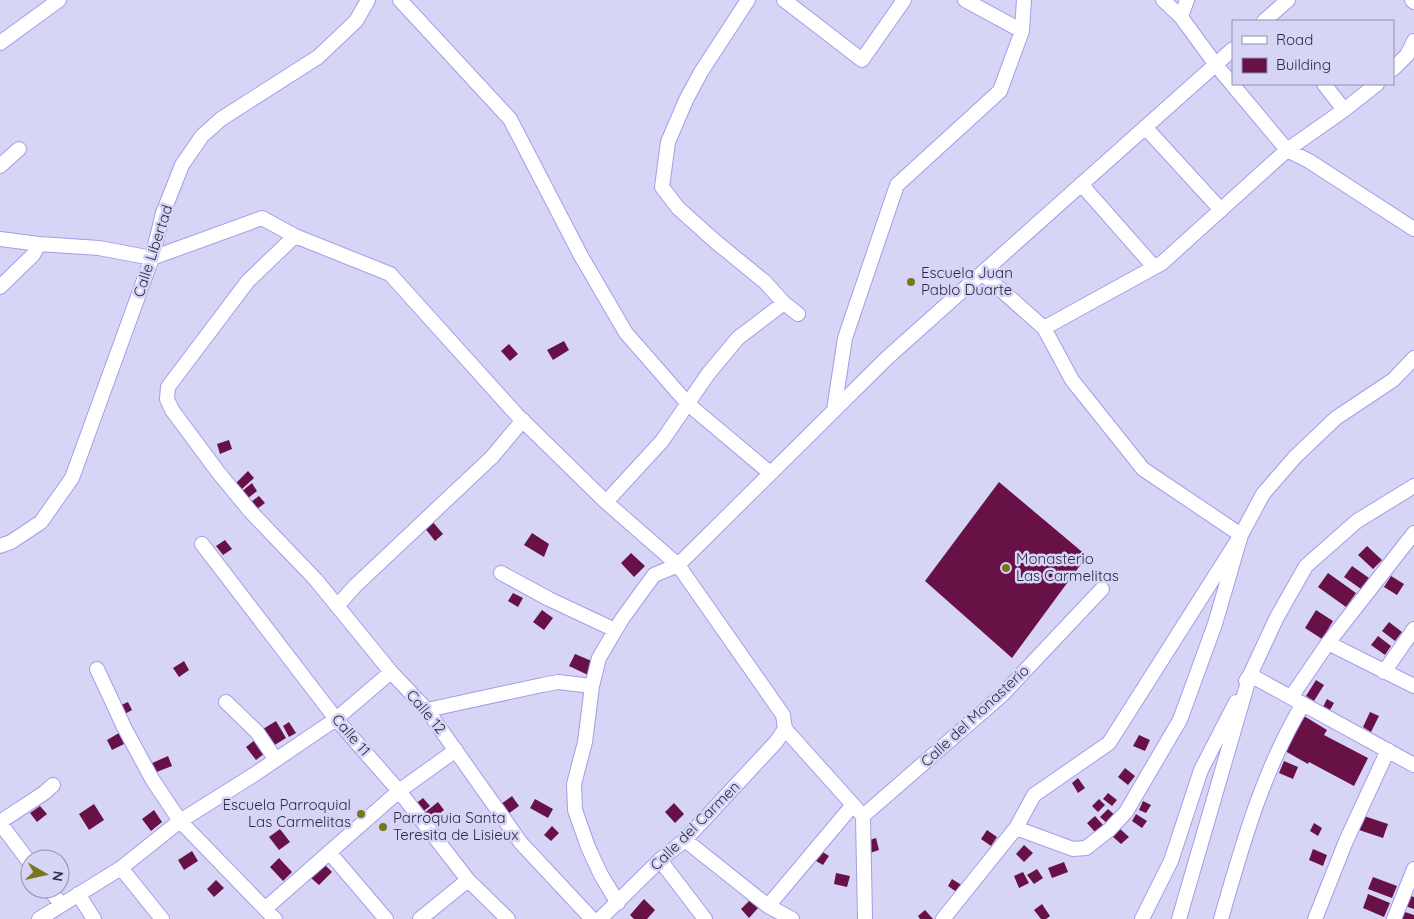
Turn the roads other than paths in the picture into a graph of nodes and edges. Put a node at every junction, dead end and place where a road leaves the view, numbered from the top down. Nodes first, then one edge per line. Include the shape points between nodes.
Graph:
1 (59, 0) edge
2 (368, 0) edge
3 (400, 0) edge
4 (748, 0) edge
5 (784, 0) edge
6 (904, 0) edge
7 (965, 0) edge
8 (1024, 0) edge
9 (1162, 0) edge
10 (1187, 0) edge
11 (1288, 0) edge
12 (1181, 17) junction
13 (1269, 20) edge
14 (1022, 31) junction
15 (1414, 41) edge
16 (0, 43) edge
17 (1232, 50) edge
18 (1216, 64) junction
19 (1394, 68) edge
20 (1232, 83) edge
21 (1233, 85) edge
22 (1325, 85) edge
23 (1376, 85) edge
24 (1344, 110) junction
25 (1145, 127) junction
26 (18, 149) dead end
27 (1287, 150) junction
28 (0, 166) edge
29 (1081, 184) junction
30 (1221, 210) junction
31 (1414, 229) edge
32 (295, 236) junction
33 (0, 239) edge
34 (38, 244) junction
35 (152, 258) junction
36 (1154, 267) junction
37 (982, 273) junction
38 (0, 287) edge
39 (784, 303) junction
40 (798, 314) dead end
41 (1044, 328) junction
42 (1414, 358) edge
43 (688, 404) junction
44 (834, 410) junction
45 (523, 420) junction
46 (770, 473) junction
47 (1414, 486) edge
48 (606, 502) junction
49 (1414, 533) edge
50 (1241, 535) junction
51 (202, 544) dead end
52 (0, 546) edge
53 (678, 565) junction
54 (501, 573) dead end
55 (1102, 589) dead end
56 (338, 605) junction
57 (1414, 629) edge
58 (615, 630) junction
59 (1328, 643) junction
60 (97, 669) dead end
61 (391, 672) junction
62 (1384, 672) junction
63 (1250, 675) junction
64 (592, 686) junction
65 (1414, 686) edge
66 (1297, 700) junction
67 (226, 702) dead end
68 (427, 710) junction
69 (336, 719) junction
70 (785, 729) junction
71 (456, 750) junction
72 (1388, 750) junction
73 (276, 760) junction
74 (1414, 765) edge
75 (53, 784) dead end
76 (399, 791) junction
77 (852, 806) junction
78 (863, 816) junction
79 (180, 821) junction
80 (0, 822) edge
81 (1016, 828) junction
82 (685, 840) junction
83 (20, 849) edge
84 (329, 852) junction
85 (660, 860) junction
86 (121, 868) junction
87 (1414, 869) edge
88 (468, 880) junction
89 (78, 894) junction
90 (57, 899) edge
91 (61, 904) junction
92 (768, 906) junction
93 (266, 908) junction
94 (611, 913) edge
95 (39, 919) edge
96 (94, 919) edge
97 (162, 919) edge
98 (275, 919) edge
99 (386, 919) edge
100 (420, 919) edge
101 (508, 919) edge
102 (592, 919) edge
103 (705, 919) edge
104 (792, 919) edge
105 (865, 919) edge
106 (943, 919) edge
107 (1142, 919) edge
108 (1179, 919) edge
109 (1221, 919) edge
110 (1314, 919) edge
111 (1394, 919) edge

1 - 16 street
2 - 35 street, Calle Libertad via 356,21 318,57 221,119 202,136 182,165 163,213
3 - 43 street via 510,119 581,256 626,333
4 - 39 street via 700,72 686,100 668,142 662,187 678,208 765,282
5 - 6 street via 862,60
7 - 14 street
8 - 14 street
9 - 12 street
10 - 12 street
11 - 13 street
12 - 18 street
14 - 44 street via 1000,91 896,185 845,338
15 - 19 street
17 - 18 street
18 - 20 street
18 - 25 street
21 - 27 street
22 - 24 street
23 - 24 street
24 - 27 street
25 - 29 street
25 - 30 street
26 - 28 street
27 - 30 street
27 - 31 street
29 - 36 street
29 - 37 street
30 - 36 street
32 - 35 street via 262,218
32 - 45 street via 390,274
32 - 56 street, Calle 12 via 248,281 168,387 167,400 250,512
33 - 34 street
34 - 35 street via 99,248
34 - 38 street via 33,255
35 - 52 street, Calle Libertad via 72,478 41,522
36 - 41 street
37 - 41 street
37 - 44 street
39 - 40 street
39 - 43 street via 738,338
41 - 50 street via 1072,380 1143,469
42 - 50 street via 1393,380 1336,418 1295,457 1263,494
43 - 46 street
43 - 48 street via 662,440
44 - 46 street
45 - 48 street
45 - 56 street via 492,457
46 - 53 street
47 - 63 street via 1357,521 1306,566 1276,617
48 - 53 street
49 - 59 street
50 - 81 street via 1109,743 1034,795
50 - 81 street via 1180,720 1126,812 1086,848 1073,849
51 - 69 street, Calle 11
53 - 58 street via 654,575
53 - 70 street via 783,715
54 - 58 street
55 - 78 street, Calle del Monasterio via 1002,695
56 - 61 street, Calle 12
57 - 62 street
58 - 64 street via 599,658
59 - 62 street
59 - 66 street
60 - 79 street via 152,780
61 - 68 street, Calle 12
61 - 69 street
62 - 65 street
63 - 66 street
63 - 107 street via 1201,770 1172,861
63 - 108 street
64 - 68 street via 558,682
64 - 94 street via 585,742 574,784 575,810
66 - 72 street
66 - 109 street via 1239,853
67 - 73 street via 257,732
68 - 71 street, Calle 12
69 - 73 street
69 - 76 street, Calle 11
70 - 77 street
70 - 82 street, Calle del Carmen
71 - 76 street
71 - 102 street, Calle 12 via 521,843
72 - 74 street
72 - 110 street
73 - 79 street
75 - 80 street
76 - 84 street
76 - 88 street, Calle 11
77 - 78 street
77 - 92 street
78 - 105 street
79 - 86 street
79 - 93 street
80 - 83 street
81 - 106 street
82 - 85 street, Calle del Carmen
82 - 92 street
84 - 93 street
84 - 99 street
85 - 94 street, Calle del Carmen
85 - 103 street
86 - 89 street
86 - 97 street
87 - 111 street
88 - 100 street
88 - 101 street, Calle 11
89 - 91 street
89 - 96 street
90 - 91 street
91 - 95 street
92 - 104 street
93 - 98 street

